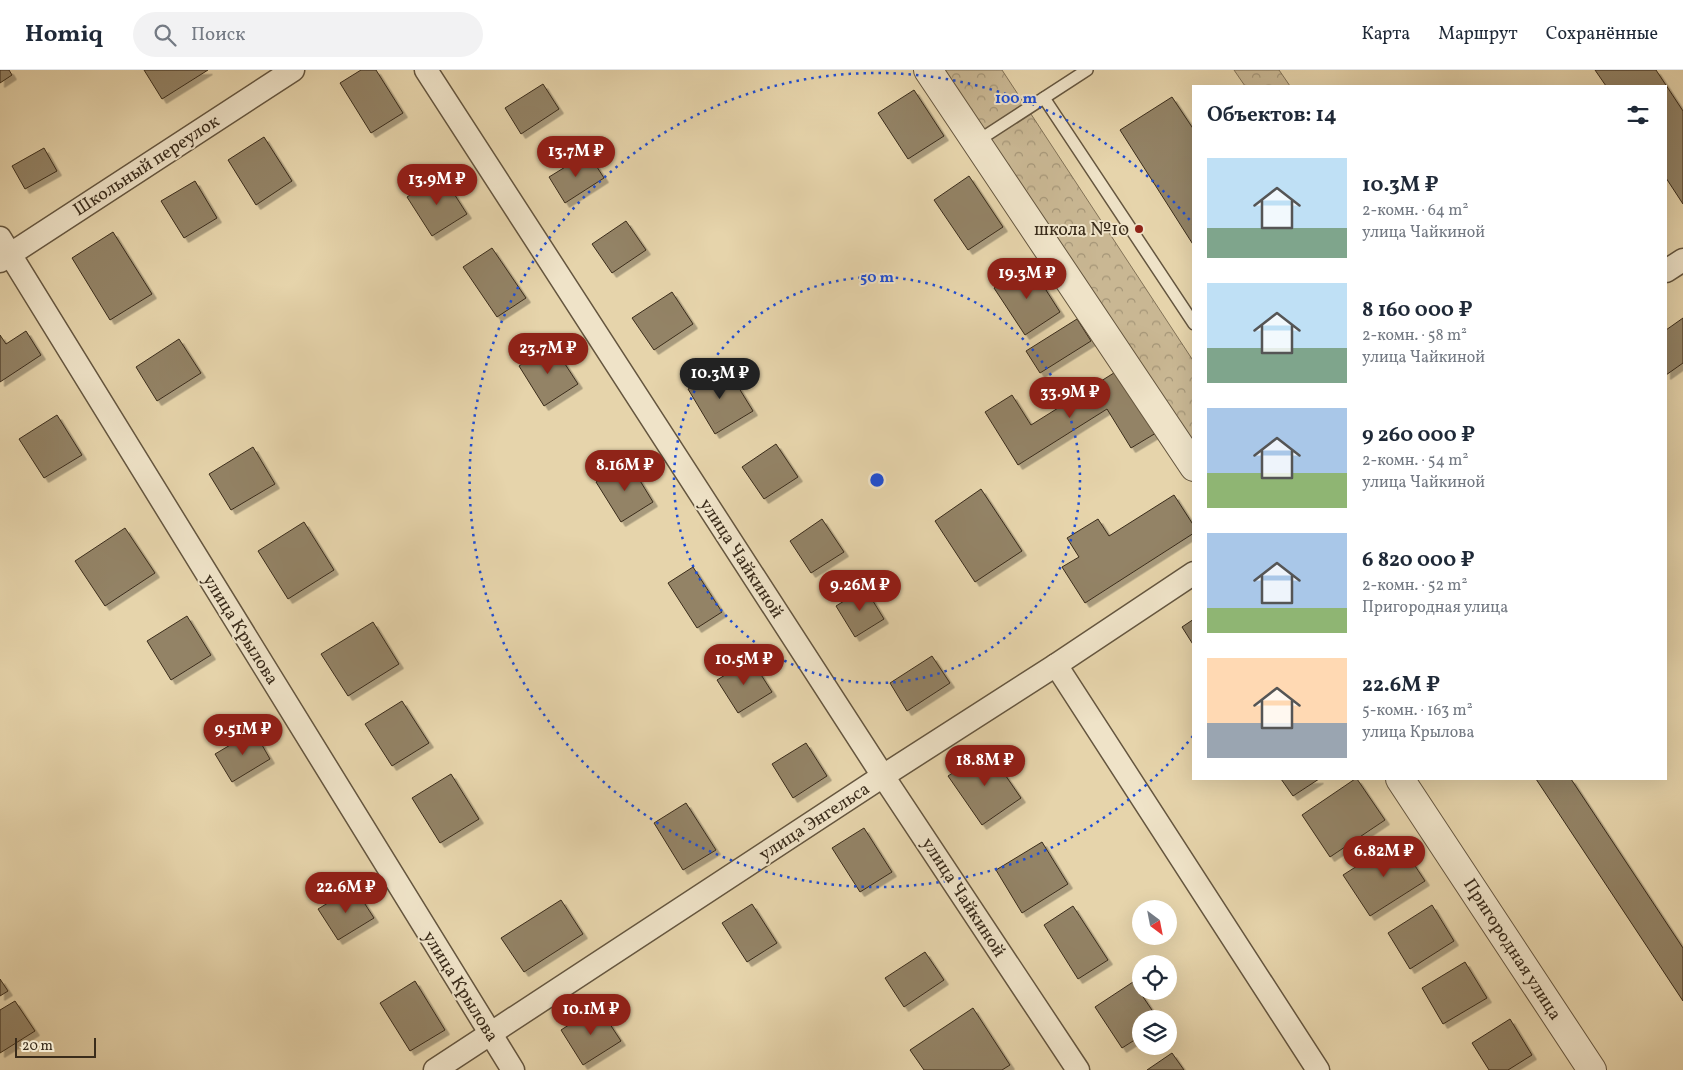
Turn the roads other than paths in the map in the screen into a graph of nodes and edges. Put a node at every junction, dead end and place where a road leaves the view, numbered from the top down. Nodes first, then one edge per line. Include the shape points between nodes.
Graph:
1 (293, 70) edge
2 (426, 70) edge
3 (928, 70) edge
4 (1087, 70) edge
5 (1044, 98) junction
6 (976, 142) junction
7 (3, 251) edge
8 (1683, 260) edge
9 (1667, 270) edge
10 (1192, 321) edge
11 (1192, 464) edge
12 (1192, 574) edge
13 (1056, 664) junction
14 (883, 776) junction
15 (1401, 780) edge
16 (490, 1034) junction
17 (435, 1070) edge
18 (513, 1070) edge
19 (1078, 1070) edge
20 (1318, 1070) edge
21 (1592, 1070) edge

1 - 7 street, Школьный переулок
2 - 14 street, улица Чайкиной
3 - 6 street
4 - 5 lane
5 - 6 lane
5 - 10 lane
6 - 11 street
7 - 16 street, улица Крылова
8 - 9 street
12 - 13 street, улица Энгельса
13 - 14 street, улица Энгельса
13 - 20 street
14 - 16 street, улица Энгельса
14 - 19 street, улица Чайкиной
15 - 21 street, Пригородная улица
16 - 17 street, улица Энгельса
16 - 18 street, улица Крылова

